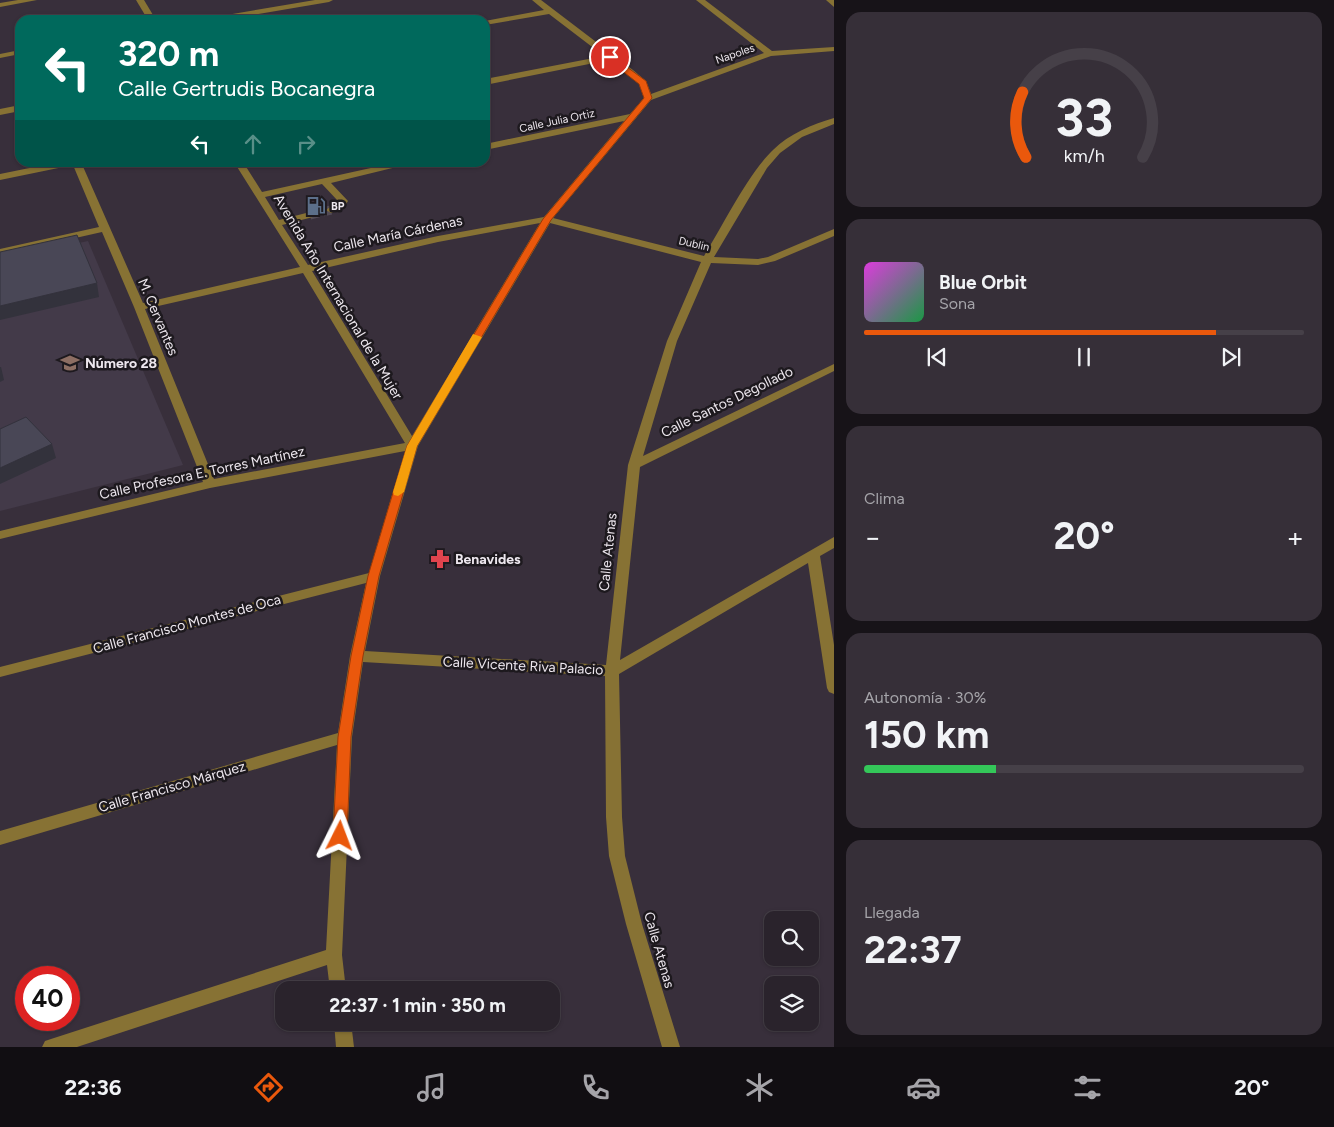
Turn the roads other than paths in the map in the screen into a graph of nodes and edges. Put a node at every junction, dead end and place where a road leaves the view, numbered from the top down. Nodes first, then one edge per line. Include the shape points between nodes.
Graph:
1 (33, 0) edge
2 (140, 0) edge
3 (329, 0) edge
4 (536, 0) edge
5 (700, 0) edge
6 (830, 0) edge
7 (834, 5) edge
8 (0, 6) edge
9 (550, 11) junction
10 (149, 15) edge
11 (239, 15) edge
12 (490, 22) edge
13 (834, 49) edge
14 (15, 53) edge
15 (770, 54) junction
16 (0, 56) edge
17 (610, 57) junction
18 (490, 81) edge
19 (648, 98) junction
20 (15, 109) edge
21 (0, 112) edge
22 (634, 116) junction
23 (834, 121) edge
24 (490, 146) edge
25 (51, 167) edge
26 (78, 167) edge
27 (241, 167) edge
28 (390, 167) edge
29 (0, 177) edge
30 (324, 181) junction
31 (260, 195) junction
32 (331, 210) dead end
33 (310, 215) tunnel mouth
34 (547, 219) junction
35 (277, 223) junction
36 (104, 229) junction
37 (834, 232) edge
38 (0, 252) edge
39 (707, 260) junction
40 (305, 268) junction
41 (139, 307) junction
42 (834, 367) edge
43 (412, 446) junction
44 (634, 465) junction
45 (210, 484) junction
46 (0, 535) edge
47 (834, 542) edge
48 (812, 554) junction
49 (374, 576) junction
50 (357, 656) junction
51 (612, 671) junction
52 (0, 672) edge
53 (834, 688) edge
54 (345, 737) junction
55 (0, 838) edge
56 (334, 955) junction
57 (337, 981) edge
58 (343, 1031) edge
59 (51, 1047) edge
60 (345, 1047) edge
61 (671, 1047) edge

1 - 8 street
2 - 10 street
3 - 11 street
4 - 9 street
5 - 15 street
6 - 7 street
9 - 12 street
9 - 17 street
13 - 15 street, Napoles
14 - 16 street
15 - 19 street, Napoles
17 - 18 street
17 - 19 street via 643,83
19 - 22 street
20 - 21 street
22 - 24 street, Calle Julia Ortiz
22 - 34 street
23 - 39 street, Calle Atenas via 799,135 777,151
25 - 29 street
26 - 36 street, M. Cervantes
27 - 31 street, Avenida Año Internacional de la Mujer
28 - 30 street
30 - 31 street
30 - 32 street via 342,201 338,208
31 - 35 street, Avenida Año Internacional de la Mujer
33 - 35 street
34 - 39 street, Dublin
34 - 40 street, Calle María Cárdenas
34 - 43 street
35 - 40 street, Avenida Año Internacional de la Mujer
36 - 38 street
36 - 41 street, M. Cervantes
37 - 39 street, Dublin via 758,262
39 - 44 street, Calle Atenas via 672,341
40 - 41 street, Calle María Cárdenas
40 - 43 street, Avenida Año Internacional de la Mujer
41 - 45 street, M. Cervantes
42 - 44 street, Calle Santos Degollado
43 - 45 street, Calle Profesora E. Torres Martínez
43 - 49 street
44 - 51 street, Calle Atenas
45 - 46 street, Calle Profesora E. Torres Martínez
47 - 48 street, Calle Vicente Riva Palacio
48 - 51 street, Calle Vicente Riva Palacio
48 - 53 street
49 - 50 street
49 - 52 street, Calle Francisco Montes de Oca
50 - 51 street, Calle Vicente Riva Palacio
50 - 54 street
51 - 61 street, Calle Atenas via 617,856
54 - 55 street, Calle Francisco Márquez
54 - 56 street
56 - 57 street
56 - 59 street
58 - 60 street

